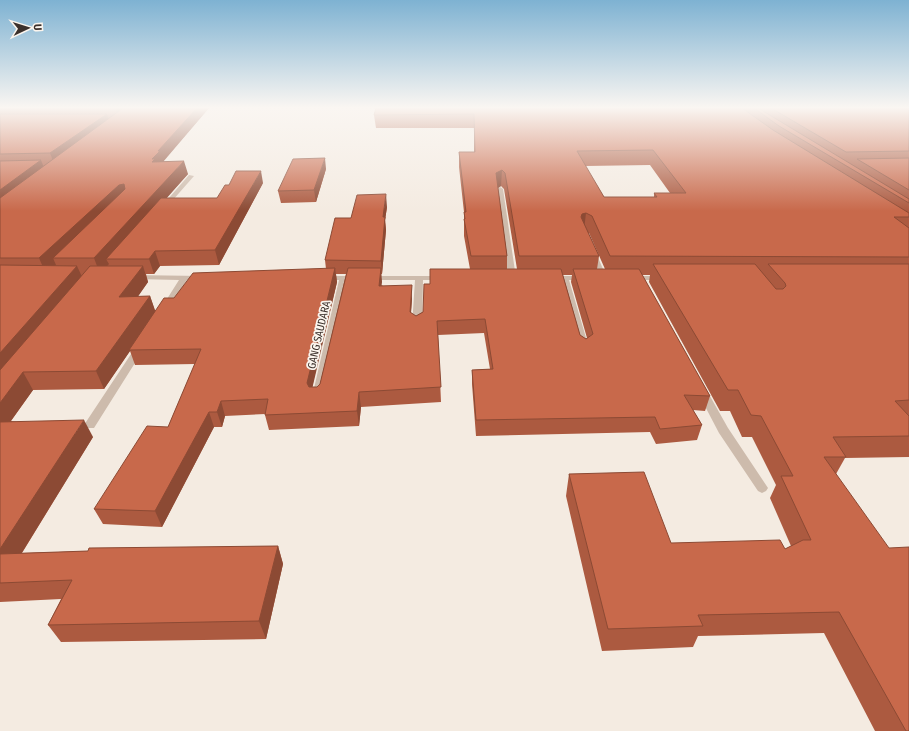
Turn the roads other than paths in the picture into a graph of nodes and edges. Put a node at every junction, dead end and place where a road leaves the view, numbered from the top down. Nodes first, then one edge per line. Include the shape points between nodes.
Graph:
1 (191, 176) dead end
2 (500, 189) edge
3 (160, 212) edge
4 (591, 249) edge
5 (125, 277) edge
6 (184, 278) junction
7 (208, 278) edge
8 (312, 278) edge
9 (344, 278) junction
10 (419, 278) junction
11 (450, 278) edge
12 (512, 278) edge
13 (542, 278) edge
14 (564, 278) junction
15 (610, 278) junction
16 (672, 278) edge
17 (158, 318) edge
18 (418, 326) edge
19 (146, 338) edge
20 (584, 349) edge
21 (696, 382) edge
22 (316, 398) edge
23 (90, 425) dead end
24 (762, 488) dead end

1 - 3 street
2 - 12 street
4 - 15 street
5 - 6 street
6 - 7 street
6 - 17 street
8 - 9 street
9 - 10 street
9 - 22 street, GANG SAUDARA
10 - 11 street
10 - 18 street
13 - 14 street
14 - 15 street
14 - 20 street
15 - 16 street via 642,282
19 - 23 street
21 - 24 street via 723,430

